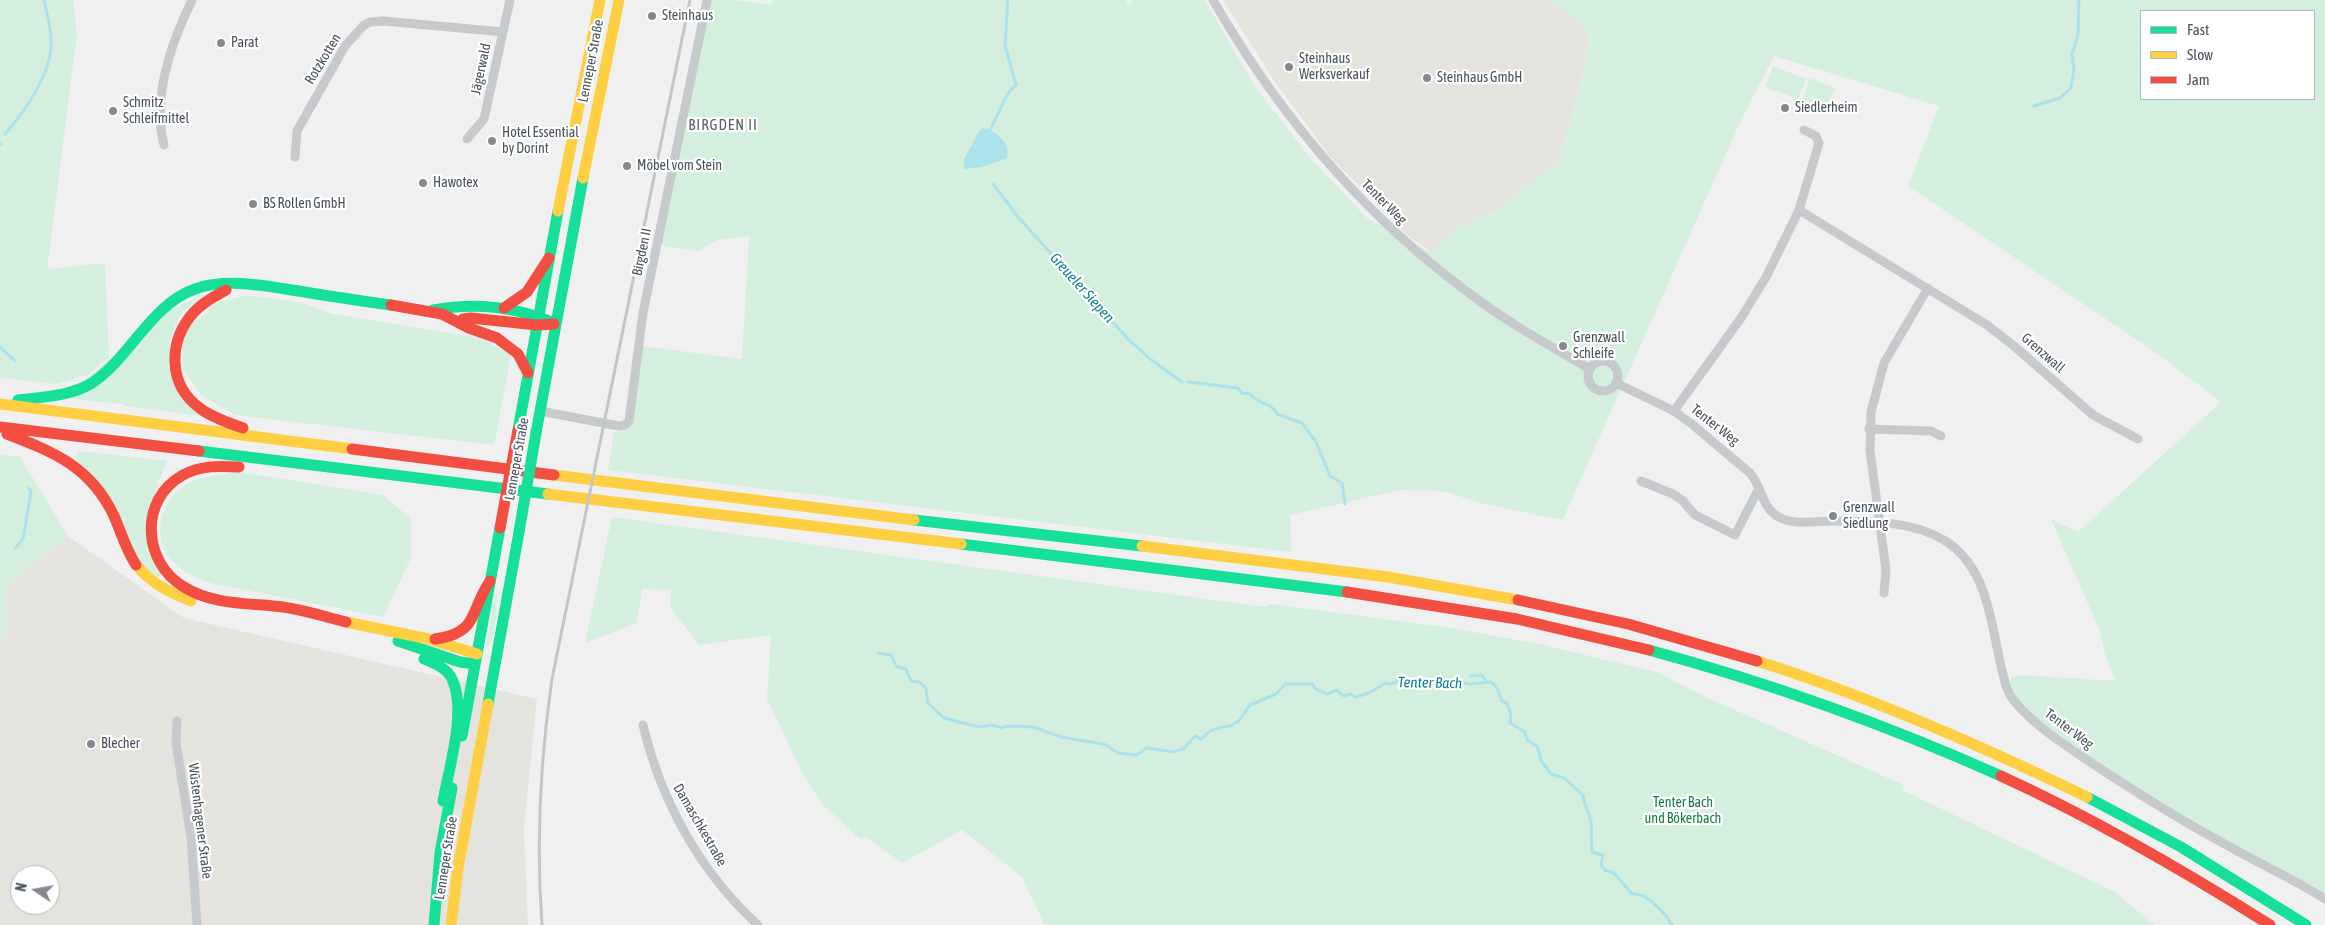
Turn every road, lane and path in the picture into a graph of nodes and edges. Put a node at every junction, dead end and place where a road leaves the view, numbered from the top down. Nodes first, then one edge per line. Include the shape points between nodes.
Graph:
1 (192, 0) edge
2 (510, 0) edge
3 (600, 0) edge
4 (619, 0) edge
5 (707, 0) edge
6 (1213, 0) edge
7 (503, 32) junction
8 (1804, 130) dead end
9 (467, 139) dead end
10 (164, 145) dead end
11 (296, 157) dead end
12 (1799, 210) junction
13 (549, 258) junction
14 (241, 284) junction
15 (1928, 288) junction
16 (504, 308) junction
17 (430, 311) junction
18 (537, 320) junction
19 (455, 321) junction
20 (556, 324) junction
21 (1590, 369) junction
22 (528, 373) junction
23 (1616, 383) junction
24 (0, 403) edge
25 (540, 411) junction
26 (1674, 412) junction
27 (0, 427) edge
28 (1869, 429) junction
29 (0, 431) edge
30 (1941, 436) dead end
31 (272, 439) junction
32 (2138, 439) dead end
33 (307, 465) junction
34 (1641, 481) dead end
35 (1759, 488) junction
36 (1880, 523) junction
37 (490, 581) junction
38 (1884, 593) dead end
39 (435, 639) junction
40 (400, 642) junction
41 (476, 659) junction
42 (495, 664) junction
43 (177, 721) dead end
44 (643, 725) dead end
45 (447, 816) junction
46 (2325, 898) edge
47 (197, 925) edge
48 (434, 925) edge
49 (451, 925) edge
50 (758, 925) edge
51 (2270, 925) edge
52 (2306, 925) edge

1 - 10 street via 176,38 164,84 160,129
2 - 7 street, Jägerwald
3 - 13 main road, Lenneper Straße
4 - 20 main road, Lenneper Straße
5 - 25 street, Birgden II via 643,313 629,421 621,426
6 - 21 street, Tenter Weg via 1294,123 1383,221 1478,300
7 - 9 street, Jägerwald via 484,119
7 - 11 street, Rotzkotten via 384,21 363,26 345,46 297,131
8 - 12 street via 1816,136 1819,145
12 - 15 street, Grenzwall
12 - 26 street via 1753,300
13 - 16 main road via 527,292
13 - 18 main road, Lenneper Straße
14 - 17 main road
14 - 24 main road via 226,283 195,289 173,300 114,366 90,384 62,394
14 - 31 main road via 208,298 191,313 176,340 175,369 183,390 200,410
15 - 28 street via 1884,363 1873,397
15 - 32 street, Grenzwall via 1987,325 2093,415
16 - 17 main road via 452,306
16 - 18 main road
17 - 19 main road
18 - 19 main road via 471,318
18 - 20 main road
18 - 22 main road, Lenneper Straße
19 - 22 main road via 506,342 518,353
20 - 25 main road, Lenneper Straße
21 - 23 street via 1597,362 1612,364 1618,373
21 - 23 street via 1588,379 1598,391 1609,390
22 - 37 main road, Lenneper Straße, bridge
23 - 26 street, Tenter Weg
24 - 31 main road
25 - 42 main road, Lenneper Straße, bridge
26 - 35 street, Tenter Weg via 1736,459 1753,476
27 - 33 main road
28 - 30 street via 1931,431
28 - 36 street
29 - 40 main road via 62,455 86,475 105,500 133,563 158,588 212,606 284,615
31 - 52 main road via 689,493 1368,574 1606,619 1716,648 1805,678 1879,704 2011,759 2168,840
33 - 39 main road via 291,474 210,466 180,476 163,491 151,519 152,551 164,572 174,582 194,592
33 - 51 main road via 1366,594 1464,608 1605,638 1752,680 1942,751 2074,812 2160,858
34 - 35 street via 1673,494 1695,515 1735,535
35 - 36 street, Tenter Weg via 1769,509 1786,520
36 - 38 street via 1886,570
36 - 46 street, Tenter Weg via 1928,532 1965,558 1986,599 2010,695 2036,722 2173,816
37 - 39 main road via 481,591 474,618 468,626 458,634
37 - 41 main road, Lenneper Straße
39 - 41 main road
40 - 41 main road via 460,662
40 - 45 main road via 418,656 443,668 456,689 458,712 442,801
41 - 42 main road
41 - 45 main road, Lenneper Straße
42 - 49 main road, Lenneper Straße via 458,868
43 - 47 street, Wüstenhagener Straße via 176,743 190,837
44 - 50 street, Damaschkestraße via 658,777 674,813 713,876
45 - 48 main road, Lenneper Straße

